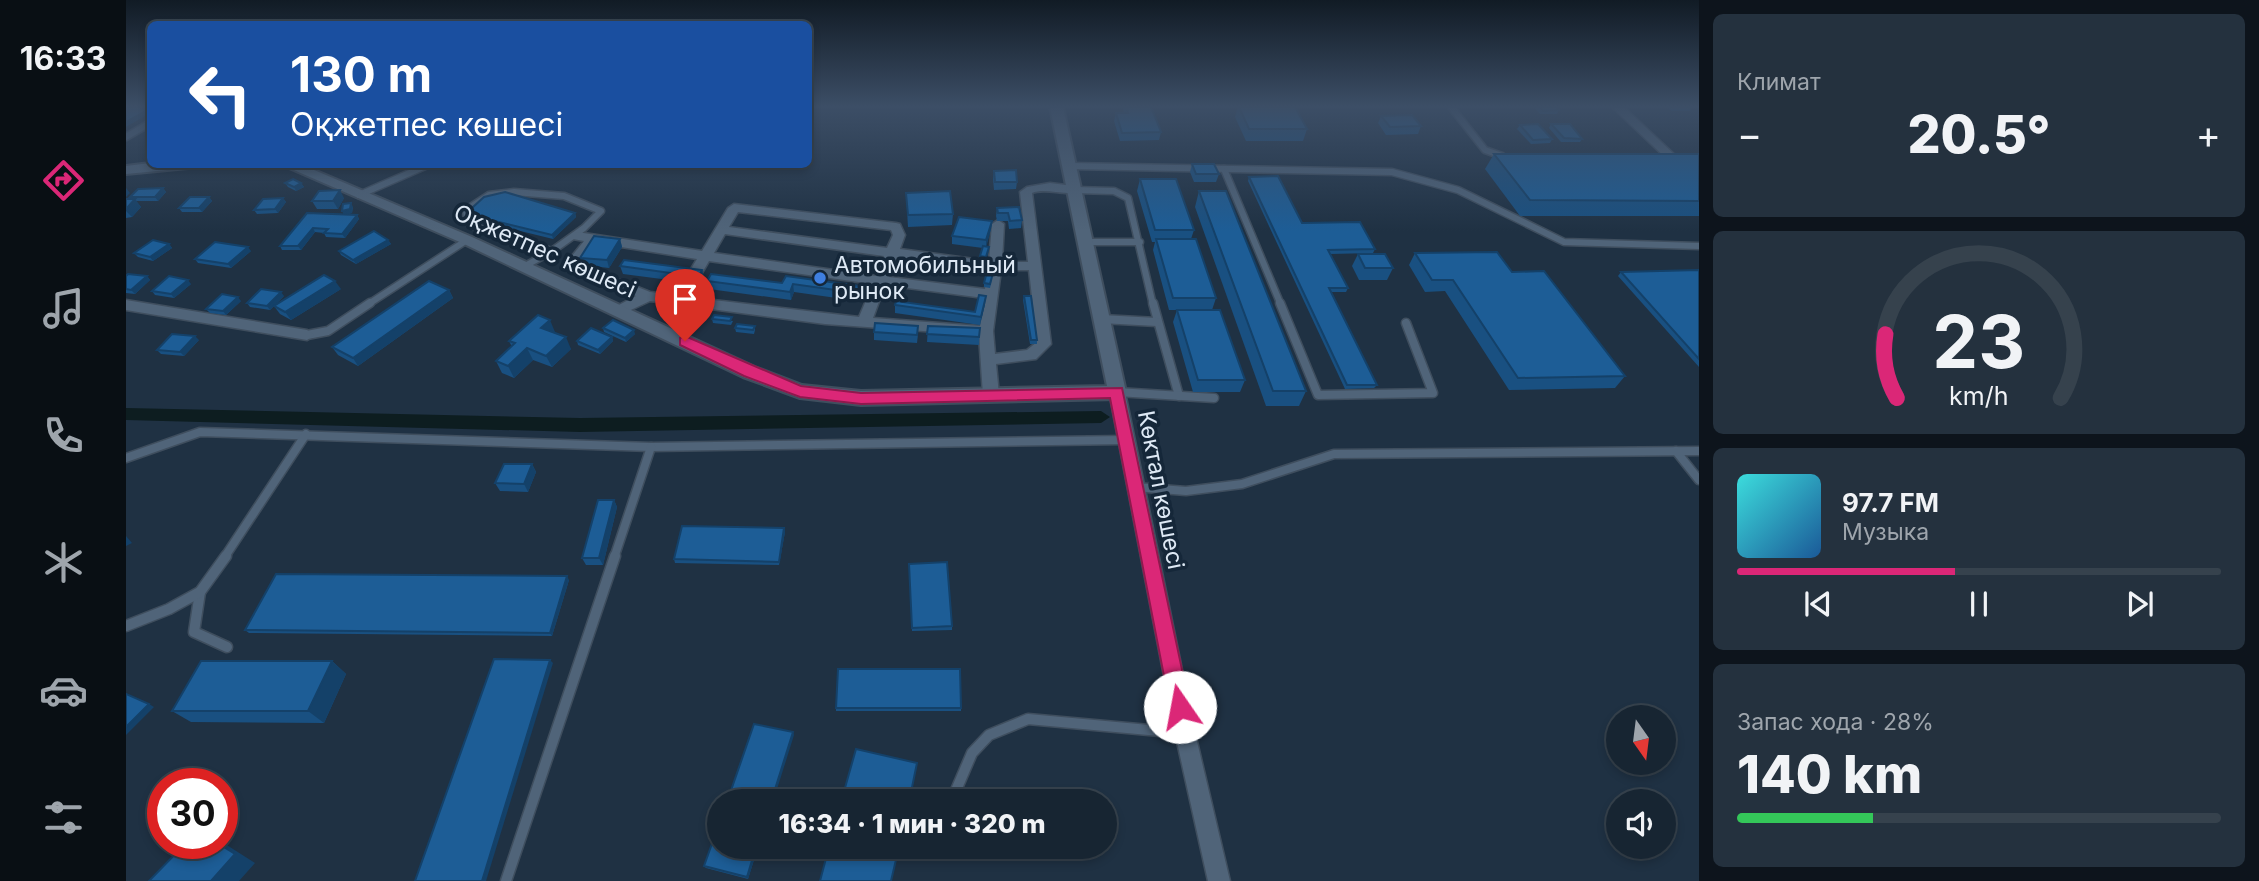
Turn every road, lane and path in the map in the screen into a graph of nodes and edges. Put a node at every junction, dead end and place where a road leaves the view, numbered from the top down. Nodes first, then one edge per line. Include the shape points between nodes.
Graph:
1 (1066, 148) edge
2 (1484, 148) edge
3 (1661, 148) edge
4 (1511, 156) edge
5 (1659, 159) edge
6 (1673, 159) junction
7 (1699, 159) edge
8 (1070, 166) junction
9 (147, 168) edge
10 (296, 168) edge
11 (421, 168) edge
12 (1224, 169) junction
13 (126, 170) edge
14 (1074, 190) junction
15 (359, 195) junction
16 (999, 224) edge
17 (720, 230) junction
18 (577, 236) junction
19 (593, 238) junction
20 (467, 240) junction
21 (1085, 242) junction
22 (1140, 242) junction
23 (1699, 246) edge
24 (553, 251) junction
25 (893, 252) junction
26 (705, 255) junction
27 (524, 266) junction
28 (995, 266) junction
29 (1035, 266) junction
30 (883, 280) junction
31 (991, 294) junction
32 (648, 296) junction
33 (679, 300) junction
34 (126, 305) edge
35 (620, 310) junction
36 (1101, 319) junction
37 (1157, 321) junction
38 (864, 322) junction
39 (1406, 323) dead end
40 (986, 331) junction
41 (307, 335) joint
42 (989, 360) junction
43 (1116, 392) junction
44 (991, 395) junction
45 (1179, 396) junction
46 (1214, 398) dead end
47 (306, 434) junction
48 (1125, 440) junction
49 (652, 447) junction
50 (1676, 451) junction
51 (1699, 451) edge
52 (126, 458) edge
53 (1699, 480) edge
54 (1135, 487) junction
55 (200, 592) junction
56 (126, 626) edge
57 (227, 647) dead end
58 (1185, 733) junction
59 (957, 789) edge
60 (506, 881) edge
61 (1219, 881) edge

1 - 8 street, Көктал көшесі
2 - 4 lane via 1498,156
3 - 6 street
5 - 6 lane
6 - 7 street
8 - 12 lane
8 - 14 street, Көктал көшесі
9 - 13 street
10 - 15 street, Оқжетпес көшесі
11 - 15 lane
12 - 23 lane via 1392,172 1458,190 1564,242
12 - 39 lane via 1318,395 1433,393
14 - 21 street, Көктал көшесі
14 - 22 lane via 1123,193
14 - 29 street via 1031,188 1026,192
15 - 20 street, Оқжетпес көшесі
16 - 28 street
17 - 25 street
17 - 25 street via 734,208 896,228 899,235
17 - 26 street
18 - 19 street
18 - 24 lane
18 - 24 lane via 601,211 594,205 508,191 489,195 466,210 467,220 475,227
19 - 26 street
19 - 32 street via 574,262 578,268
20 - 27 street, Оқжетпес көшесі
20 - 41 lane via 328,331
21 - 22 lane
21 - 36 street, Көктал көшесі
22 - 37 lane
24 - 27 lane
25 - 28 street
25 - 30 street
26 - 30 street
26 - 33 street
27 - 35 street, Оқжетпес көшесі
28 - 29 street
28 - 31 street
29 - 42 street via 1044,344 1031,355
30 - 31 street
30 - 38 street
31 - 40 street
32 - 33 street
32 - 35 street
33 - 38 street
34 - 41 street
35 - 44 street, Оқжетпес көшесі via 800,391 861,398
36 - 37 lane
36 - 43 street, Көктал көшесі
37 - 45 lane
38 - 40 street
40 - 42 street
42 - 44 street
43 - 44 street, Оқжетпес көшесі
43 - 45 lane
43 - 48 street, Көктал көшесі
45 - 46 lane
47 - 49 lane
47 - 52 lane via 200,432
47 - 55 lane
48 - 49 lane
48 - 54 street, Көктал көшесі
49 - 60 lane
50 - 51 lane
50 - 53 lane
50 - 54 lane via 1334,454 1242,484 1186,491
54 - 58 street, Көктал көшесі
55 - 56 lane via 170,610
55 - 57 lane via 194,632
58 - 59 lane via 1028,719 989,735 972,753
58 - 61 street, Көктал көшесі

